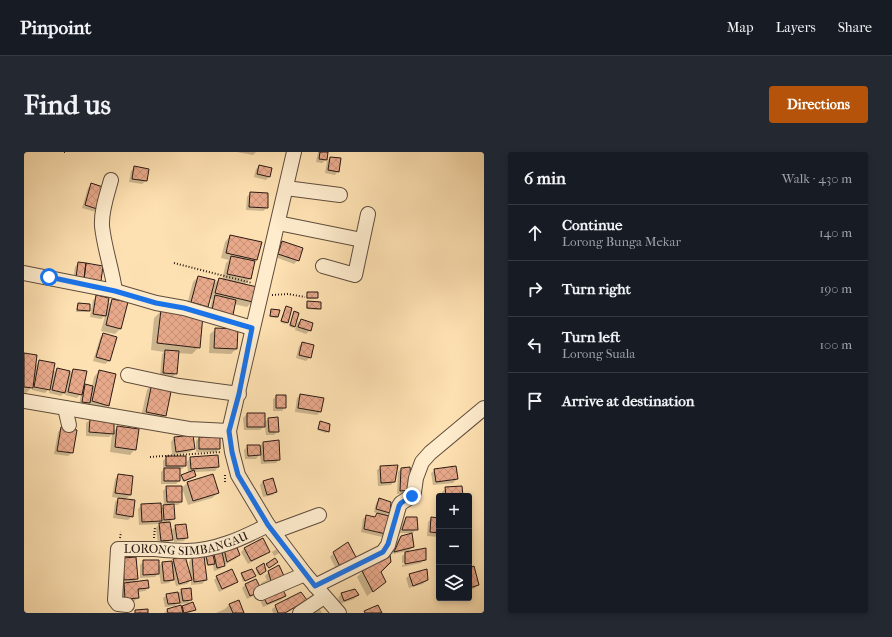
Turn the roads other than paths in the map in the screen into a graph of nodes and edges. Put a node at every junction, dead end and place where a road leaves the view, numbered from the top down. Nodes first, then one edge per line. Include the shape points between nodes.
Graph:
1 (294, 152) edge
2 (111, 180) dead end
3 (286, 188) junction
4 (340, 195) dead end
5 (368, 214) dead end
6 (278, 223) junction
7 (362, 240) junction
8 (323, 266) dead end
9 (24, 273) edge
10 (115, 291) junction
11 (252, 328) junction
12 (128, 375) dead end
13 (239, 394) junction
14 (24, 402) edge
15 (65, 408) junction
16 (484, 408) edge
17 (69, 425) dead end
18 (229, 431) junction
19 (319, 514) dead end
20 (270, 528) junction
21 (305, 574) junction
22 (320, 591) junction
23 (261, 593) dead end
24 (127, 605) dead end
25 (300, 613) edge
26 (339, 613) edge

1 - 3 street
2 - 10 street via 102,225
3 - 4 street
3 - 6 street
5 - 7 street
6 - 7 street
6 - 11 street
7 - 8 street via 356,275
9 - 10 street
10 - 11 street
11 - 13 street
12 - 13 street via 180,386
13 - 18 street
14 - 15 street
15 - 17 street
15 - 18 street via 189,429
16 - 22 street via 422,462 414,492 399,506 388,544 383,552
18 - 20 street via 238,475
19 - 20 street
20 - 21 street
20 - 24 street, LORONG SIMBANGAU via 212,548 187,552 118,549 115,600 118,604
21 - 22 street
21 - 23 street
22 - 25 street
22 - 26 street

